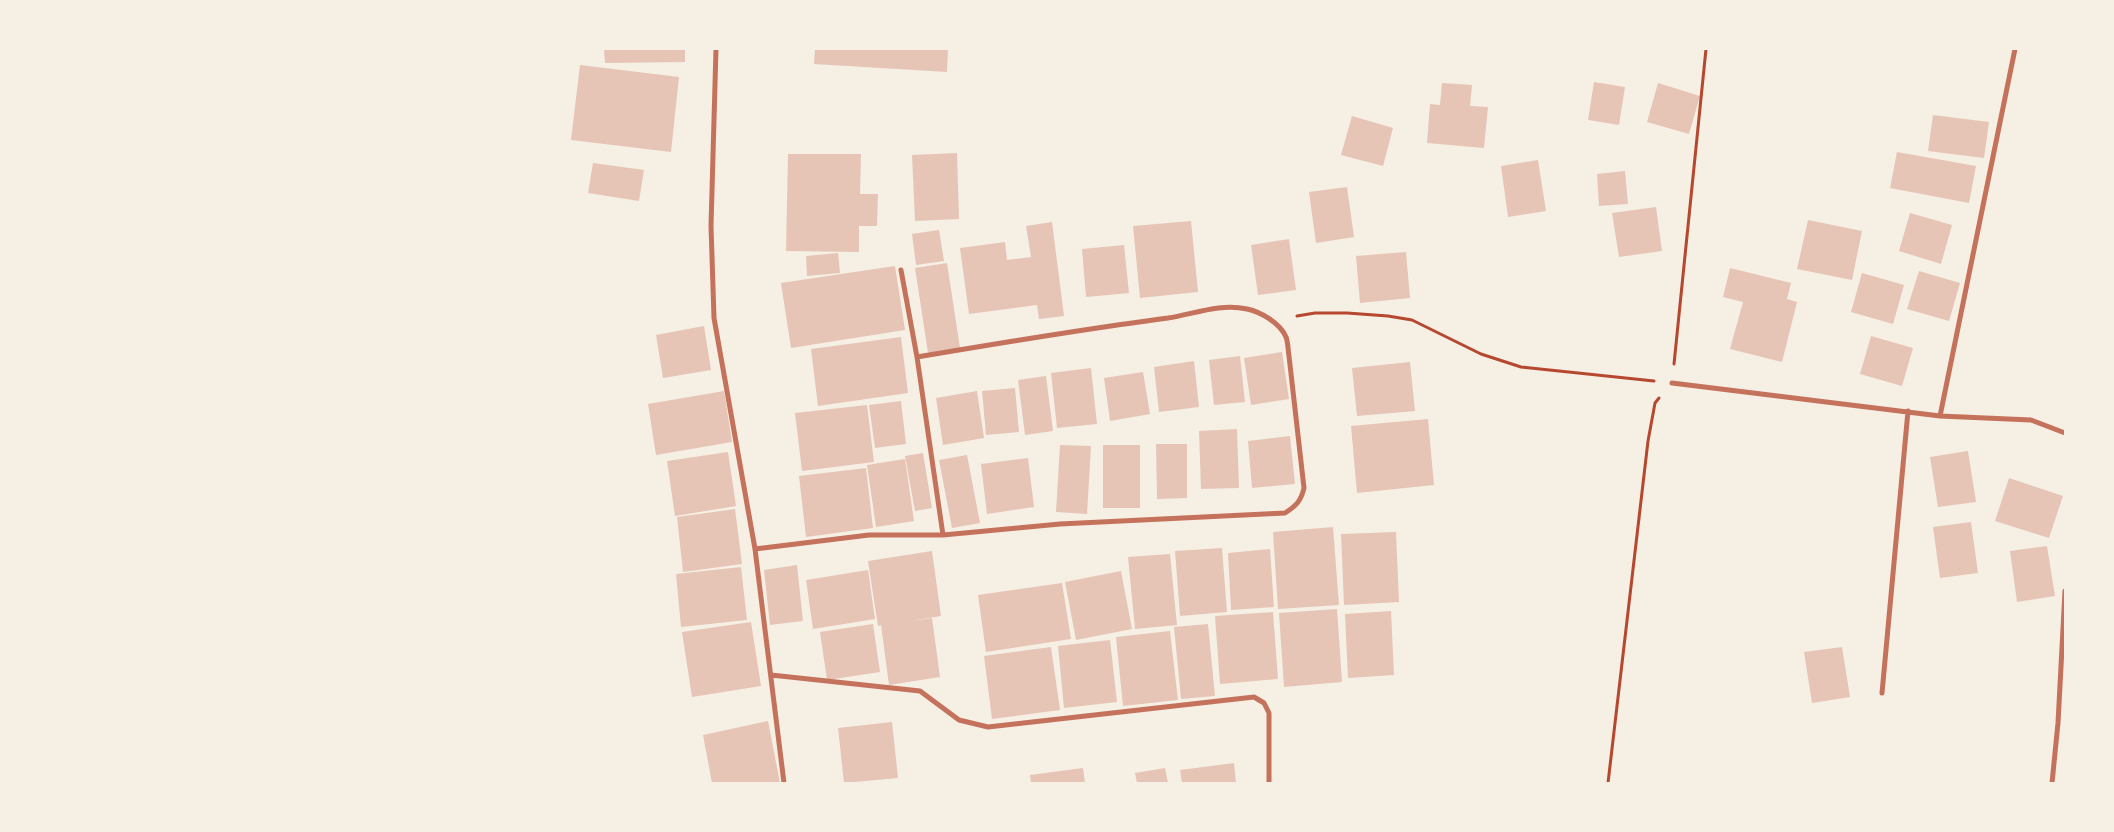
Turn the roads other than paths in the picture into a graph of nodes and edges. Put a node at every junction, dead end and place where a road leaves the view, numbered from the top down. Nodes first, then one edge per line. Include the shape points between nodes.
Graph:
1 (716, 49) edge
2 (2015, 49) edge
3 (901, 270) dead end
4 (917, 357) junction
5 (1672, 383) road end
6 (1908, 411) junction
7 (1940, 416) junction
8 (2065, 433) edge
9 (943, 535) junction
10 (755, 549) junction
11 (2065, 590) edge
12 (770, 674) junction
13 (1882, 693) dead end
14 (784, 783) edge
15 (1269, 783) edge
16 (2052, 783) edge

1 - 10 street via 711,226 714,318
2 - 7 street
3 - 4 street
4 - 9 street
4 - 9 street via 1225,307 1248,309 1279,326 1286,337 1289,356 1304,488 1301,499 1284,513 1060,524
5 - 6 street
6 - 7 street
6 - 13 street
7 - 8 street via 2031,420
9 - 10 street via 869,535
10 - 12 street
11 - 16 street
12 - 14 street
12 - 15 street via 920,691 959,720 988,727 1254,697 1264,703 1269,713

